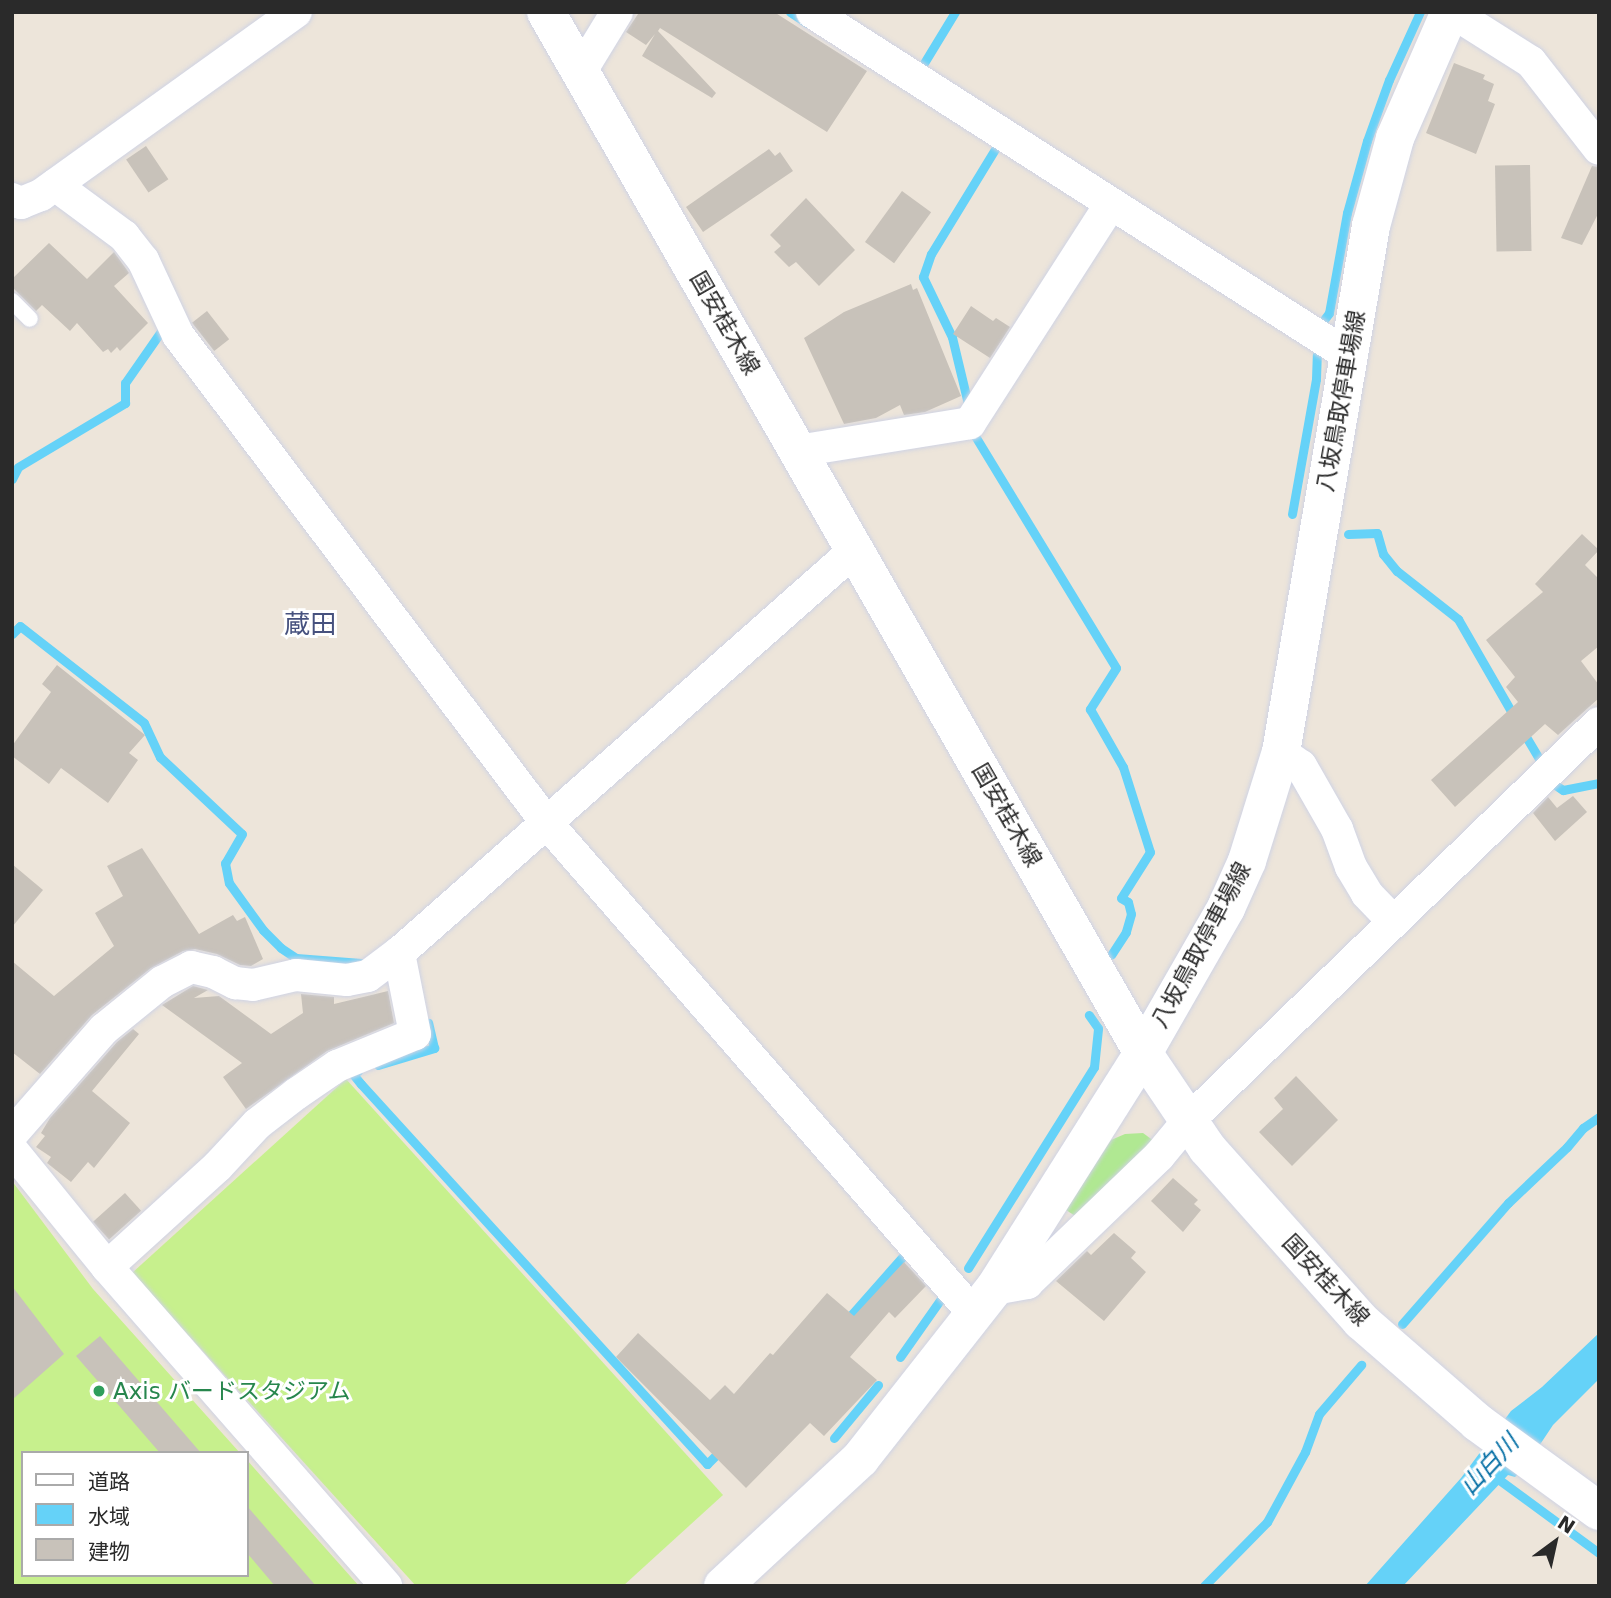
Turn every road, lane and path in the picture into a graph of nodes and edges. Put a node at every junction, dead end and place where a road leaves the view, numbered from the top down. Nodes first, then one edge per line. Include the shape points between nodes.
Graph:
1 (296, 12) edge
2 (545, 12) edge
3 (617, 12) edge
4 (812, 12) edge
5 (1451, 12) edge
6 (581, 71) junction
7 (1599, 149) edge
8 (55, 186) junction
9 (1110, 205) junction
10 (15, 206) edge
11 (12, 301) edge
12 (30, 319) dead end
13 (1348, 355) junction
14 (798, 450) junction
15 (855, 550) junction
16 (1599, 723) edge
17 (1281, 752) junction
18 (547, 822) junction
19 (1393, 921) junction
20 (399, 953) junction
21 (1143, 1053) junction
22 (1188, 1121) junction
23 (12, 1134) edge
24 (12, 1150) edge
25 (107, 1267) junction
26 (984, 1302) junction
27 (1599, 1511) edge
28 (386, 1586) edge
29 (723, 1586) edge

1 - 8 street
2 - 6 main road, 国安桂木線
3 - 6 street
4 - 9 street
5 - 7 street via 1531,62
5 - 13 main road, 八坂鳥取停車場線 via 1395,138 1371,226
6 - 14 main road, 国安桂木線
8 - 10 street
8 - 18 street via 124,236 143,260 178,335
9 - 13 street
9 - 14 street via 970,423
11 - 12 lane
13 - 17 main road, 八坂鳥取停車場線
14 - 15 main road, 国安桂木線
15 - 18 street
15 - 21 main road, 国安桂木線
16 - 19 street
17 - 19 street via 1301,766 1367,894
17 - 21 main road, 八坂鳥取停車場線 via 1266,809 1231,896
18 - 20 street
18 - 26 street
19 - 22 street
20 - 23 street via 368,976 347,980 296,975 253,985 191,967 162,982 104,1029
20 - 25 street via 415,1034 337,1066 296,1094 257,1124
21 - 22 main road, 国安桂木線
21 - 26 main road, 八坂鳥取停車場線
22 - 26 street via 1160,1156 1027,1283
22 - 27 main road, 国安桂木線 via 1207,1149 1361,1321 1477,1422
24 - 25 street
25 - 28 street
26 - 29 main road, 八坂鳥取停車場線 via 860,1459

